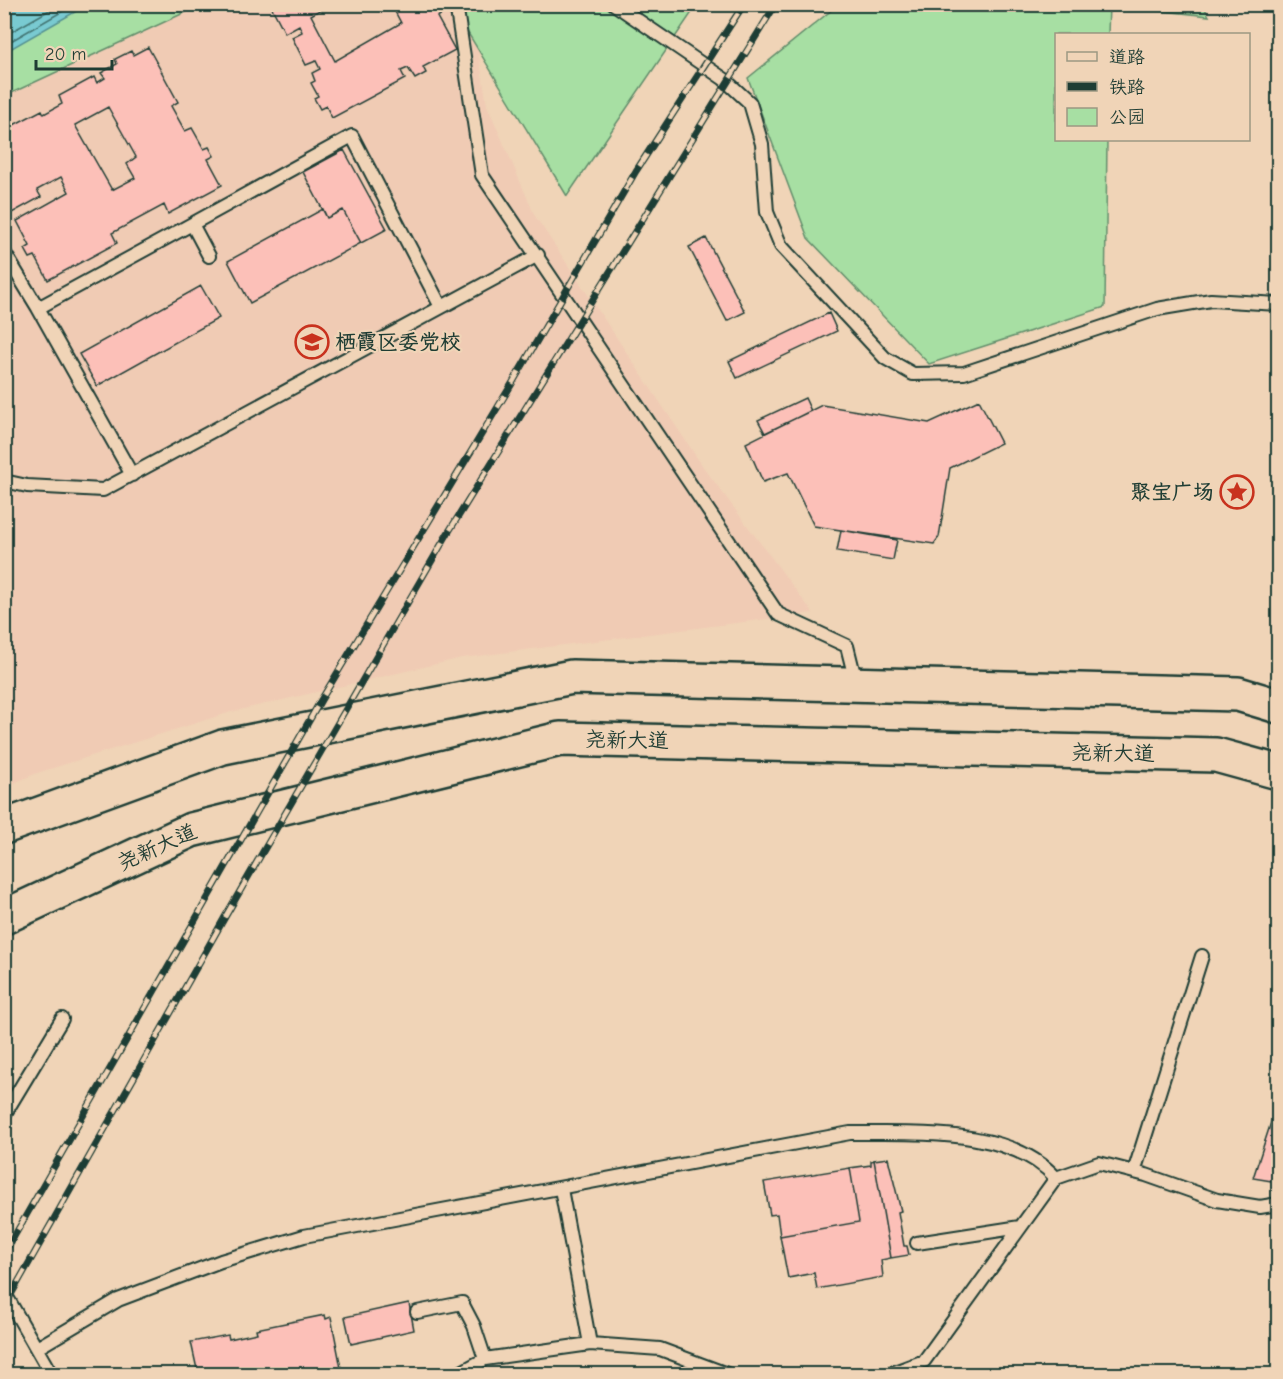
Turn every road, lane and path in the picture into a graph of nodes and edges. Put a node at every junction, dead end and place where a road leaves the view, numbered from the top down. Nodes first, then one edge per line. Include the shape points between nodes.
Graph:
1 (456, 4) edge
2 (614, 4) edge
3 (192, 224) junction
4 (4, 252) edge
5 (538, 255) junction
6 (209, 256) dead end
7 (1278, 304) edge
8 (441, 307) junction
9 (38, 308) junction
10 (132, 474) junction
11 (4, 481) edge
12 (857, 684) junction
13 (1278, 706) edge
14 (1278, 772) edge
15 (4, 827) edge
16 (4, 917) edge
17 (1202, 956) dead end
18 (62, 1019) dead end
19 (4, 1115) edge
20 (1134, 1172) junction
21 (1056, 1178) junction
22 (561, 1189) junction
23 (1278, 1204) edge
24 (1020, 1227) junction
25 (917, 1243) dead end
26 (4, 1292) edge
27 (417, 1312) dead end
28 (590, 1344) junction
29 (37, 1348) junction
30 (485, 1359) junction
31 (51, 1374) edge
32 (458, 1374) edge
33 (727, 1374) edge
34 (889, 1374) edge

1 - 5 lane via 482,175
2 - 7 lane via 724,79 750,103 762,144 767,212 781,246 885,358 913,374 964,373 1157,309 1211,300
3 - 6 lane
3 - 8 lane via 352,136
3 - 9 lane
4 - 9 lane
5 - 8 lane
5 - 12 lane via 778,614 847,646
8 - 10 lane
9 - 10 lane
10 - 11 lane via 103,490
12 - 13 main road via 1238,694
12 - 15 main road via 572,677 223,747
14 - 16 main road, 尧新大道 via 1216,755 561,739 191,830
17 - 20 lane
18 - 19 lane
20 - 21 lane via 1099,1163
20 - 23 lane via 1217,1200 1260,1207
21 - 22 lane via 1043,1163 997,1142 850,1133
21 - 24 lane
22 - 28 lane
22 - 29 lane via 304,1236 221,1261 118,1300
24 - 25 lane
24 - 34 lane via 924,1361
26 - 29 lane
27 - 30 lane via 462,1303
28 - 30 lane
28 - 33 lane via 660,1349
29 - 31 lane
30 - 32 lane

